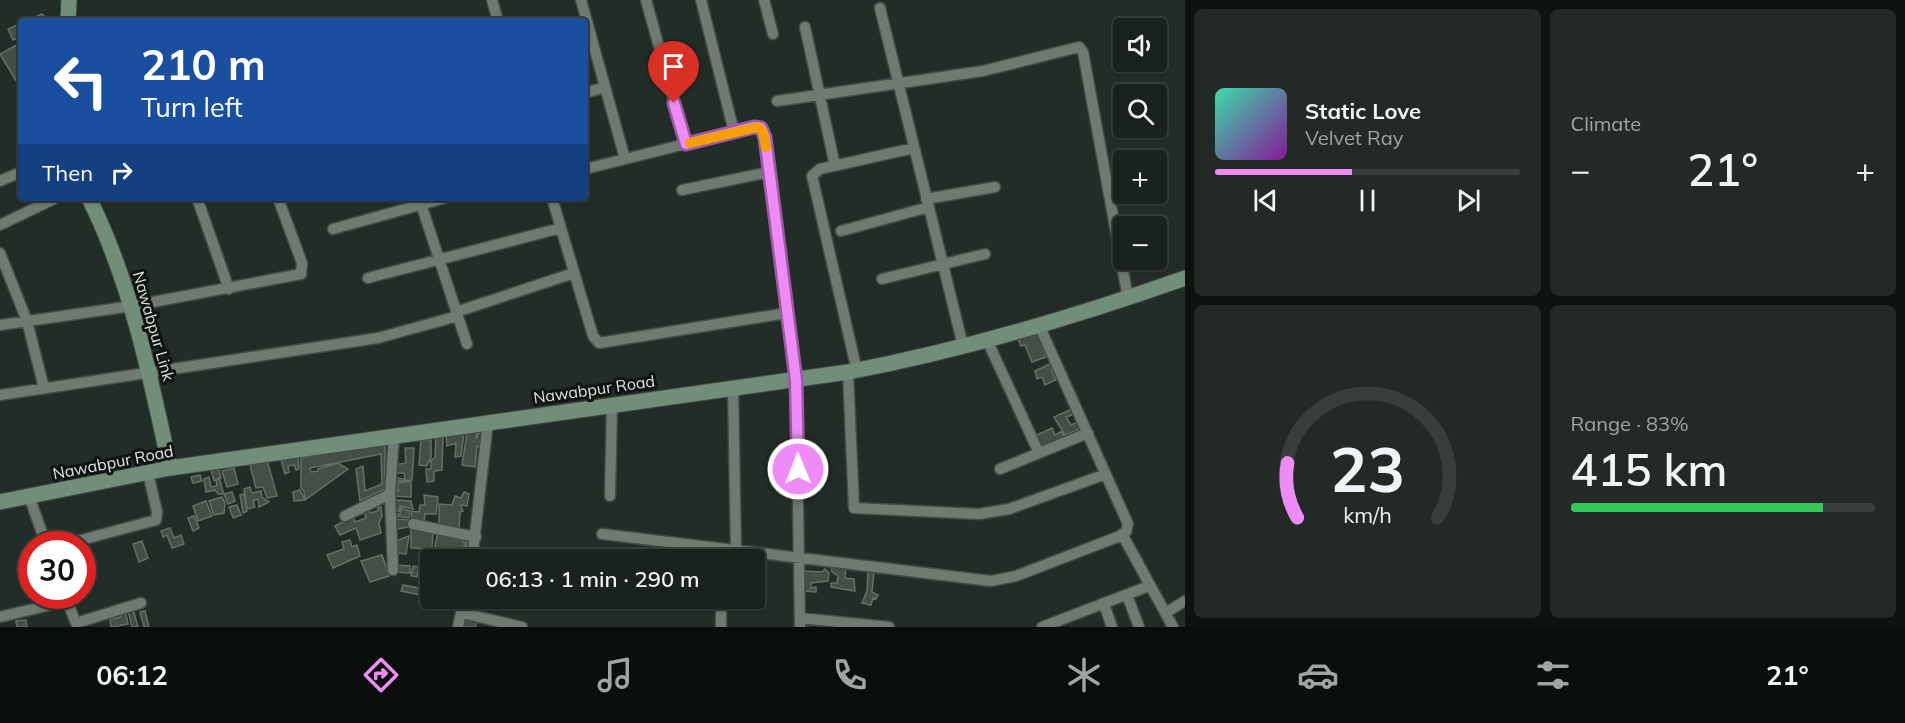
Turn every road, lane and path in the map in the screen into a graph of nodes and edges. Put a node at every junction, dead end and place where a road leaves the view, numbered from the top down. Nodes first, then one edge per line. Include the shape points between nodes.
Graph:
1 (69, 0) edge
2 (492, 0) edge
3 (581, 0) edge
4 (646, 0) edge
5 (701, 0) edge
6 (764, 0) edge
7 (880, 8) dead end
8 (68, 18) edge
9 (497, 18) edge
10 (584, 18) edge
11 (805, 27) dead end
12 (773, 34) dead end
13 (588, 38) edge
14 (898, 84) junction
15 (605, 87) junction
16 (588, 92) edge
17 (818, 95) junction
18 (777, 101) dead end
19 (734, 132) junction
20 (686, 144) junction
21 (914, 148) junction
22 (625, 159) junction
23 (836, 166) junction
24 (588, 168) edge
25 (769, 172) junction
26 (18, 173) edge
27 (0, 181) edge
28 (995, 187) dead end
29 (682, 190) dead end
30 (50, 201) edge
31 (90, 201) edge
32 (197, 201) edge
33 (279, 201) edge
34 (420, 201) edge
35 (553, 201) edge
36 (928, 203) junction
37 (0, 225) edge
38 (561, 228) junction
39 (333, 229) dead end
40 (841, 231) dead end
41 (0, 253) edge
42 (985, 254) dead end
43 (439, 260) junction
44 (943, 264) junction
45 (574, 273) junction
46 (368, 278) dead end
47 (1185, 278) edge
48 (882, 279) dead end
49 (229, 289) junction
50 (1128, 298) junction
51 (132, 306) junction
52 (787, 312) junction
53 (457, 314) junction
54 (27, 321) junction
55 (0, 325) edge
56 (1039, 325) junction
57 (987, 340) junction
58 (467, 344) dead end
59 (963, 346) junction
60 (150, 371) junction
61 (853, 372) junction
62 (796, 380) junction
63 (44, 388) junction
64 (733, 388) junction
65 (0, 395) edge
66 (612, 405) junction
67 (488, 422) junction
68 (1088, 433) junction
69 (394, 435) junction
70 (1039, 453) junction
71 (170, 468) junction
72 (1000, 469) dead end
73 (148, 473) junction
74 (1106, 474) junction
75 (390, 494) junction
76 (29, 496) junction
77 (610, 496) dead end
78 (0, 502) edge
79 (345, 516) dead end
80 (413, 524) dead end
81 (41, 531) edge
82 (602, 534) dead end
83 (1122, 534) junction
84 (96, 536) edge
85 (476, 537) junction
86 (474, 549) edge
87 (692, 549) edge
88 (736, 549) edge
89 (765, 555) edge
90 (799, 559) junction
91 (393, 570) dead end
92 (1149, 586) junction
93 (1127, 595) junction
94 (1185, 602) edge
95 (141, 603) dead end
96 (1104, 604) junction
97 (28, 609) edge
98 (70, 609) edge
99 (463, 609) edge
100 (722, 609) edge
101 (462, 613) junction
102 (1165, 613) junction
103 (0, 617) edge
104 (800, 622) edge
105 (1056, 625) edge
106 (458, 627) edge
107 (522, 627) edge
108 (721, 627) edge
109 (889, 627) edge
110 (1042, 627) edge
111 (1112, 627) edge
112 (1139, 627) edge
113 (1173, 627) edge

1 - 8 street
2 - 9 street
3 - 10 street
4 - 20 street
5 - 19 street
6 - 12 street
7 - 14 street
11 - 17 street
13 - 15 street
14 - 17 street
14 - 21 street
14 - 50 street via 983,71 1075,46 1082,49
15 - 16 street
15 - 22 street
17 - 18 street
17 - 23 street
19 - 20 street
19 - 25 street via 761,128
20 - 22 street
21 - 23 street
21 - 36 street
22 - 24 street
23 - 61 street via 814,171 812,176
25 - 29 street
25 - 52 street
26 - 27 street
28 - 36 street
30 - 37 street
31 - 51 street, Nawabpur Link
32 - 49 street
33 - 49 street via 303,271
34 - 39 street
34 - 43 street
35 - 38 street
36 - 40 street
36 - 44 street
38 - 43 street
38 - 45 street
41 - 54 street
42 - 44 street
43 - 46 street
43 - 53 street
44 - 48 street
44 - 59 street
45 - 52 street via 599,343
45 - 53 street
47 - 50 street, Nawabpur Road
49 - 51 street
50 - 56 street, Nawabpur Road
51 - 54 street
51 - 60 street, Nawabpur Link
52 - 62 street
53 - 58 street
53 - 60 street via 378,338
54 - 55 street
54 - 63 street
56 - 57 street, Nawabpur Road
56 - 68 street
57 - 59 street, Nawabpur Road
57 - 70 street
59 - 61 street, Nawabpur Road
60 - 63 street
60 - 71 street, Nawabpur Link
61 - 62 street, Nawabpur Road
61 - 74 street via 854,508 999,512
62 - 64 street, Nawabpur Road
62 - 90 street
63 - 65 street
64 - 66 street, Nawabpur Road
64 - 88 street
66 - 67 street, Nawabpur Road
66 - 77 street
67 - 69 street, Nawabpur Road
67 - 85 street
68 - 70 street
68 - 74 street
69 - 71 street, Nawabpur Road
69 - 75 street
70 - 72 street
71 - 73 street, Nawabpur Road
73 - 76 street, Nawabpur Road
73 - 84 street via 156,520
74 - 83 street via 1128,524
75 - 79 street
75 - 91 street
76 - 78 street, Nawabpur Road
76 - 81 street
80 - 85 street
82 - 87 street
83 - 90 street via 1016,576 991,581
83 - 92 street
85 - 86 street
89 - 90 street
90 - 104 street
92 - 93 street
92 - 102 street
93 - 96 street
93 - 112 street
94 - 102 street
95 - 98 street via 76,623
96 - 105 street
96 - 111 street
97 - 103 street
99 - 101 street
100 - 108 street
101 - 106 street
101 - 107 street
102 - 113 street
104 - 109 street
105 - 110 street

